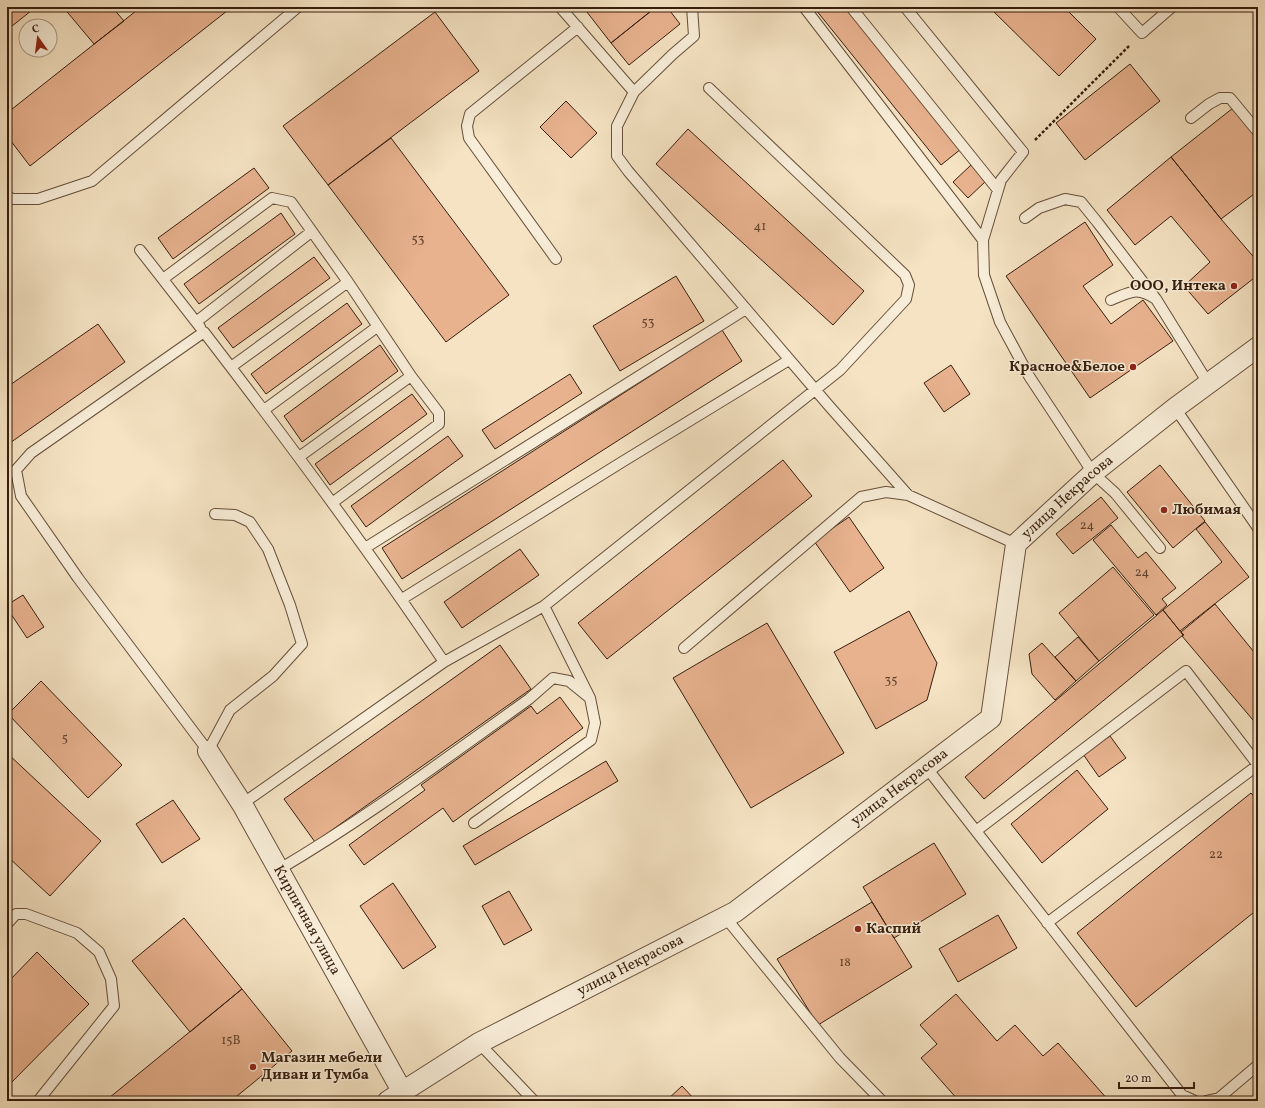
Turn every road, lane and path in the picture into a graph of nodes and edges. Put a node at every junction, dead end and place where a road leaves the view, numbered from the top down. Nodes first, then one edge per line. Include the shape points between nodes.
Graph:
1 (298, 7) edge
2 (560, 7) edge
3 (692, 7) edge
4 (804, 7) edge
5 (851, 7) edge
6 (905, 7) edge
7 (1118, 7) edge
8 (1172, 7) edge
9 (578, 27) junction
10 (1142, 33) junction
11 (709, 88) dead end
12 (634, 92) junction
13 (1191, 118) dead end
14 (1258, 132) edge
15 (1023, 152) junction
16 (998, 190) junction
17 (7, 194) edge
18 (1025, 218) dead end
19 (311, 232) junction
20 (983, 240) junction
21 (140, 250) dead end
22 (556, 259) dead end
23 (163, 279) junction
24 (348, 282) junction
25 (1156, 299) junction
26 (1111, 300) dead end
27 (746, 309) junction
28 (196, 322) junction
29 (377, 327) junction
30 (204, 332) junction
31 (1258, 347) edge
32 (789, 360) junction
33 (231, 367) junction
34 (411, 376) junction
35 (1208, 383) junction
36 (815, 390) junction
37 (1175, 408) junction
38 (264, 410) junction
39 (299, 457) junction
40 (1093, 473) junction
41 (908, 495) junction
42 (332, 503) junction
43 (215, 514) dead end
44 (1258, 528) edge
45 (1016, 544) junction
46 (365, 548) junction
47 (1160, 548) dead end
48 (402, 599) junction
49 (544, 606) junction
50 (684, 648) dead end
51 (444, 662) junction
52 (590, 698) junction
53 (208, 751) junction
54 (1258, 765) edge
55 (926, 767) junction
56 (242, 804) junction
57 (474, 823) dead end
58 (976, 831) junction
59 (278, 870) junction
60 (725, 917) junction
61 (1047, 922) junction
62 (7, 924) edge
63 (479, 1043) junction
64 (1258, 1065) edge
65 (395, 1096) edge
66 (38, 1101) edge
67 (534, 1101) edge
68 (882, 1101) edge
69 (1195, 1101) edge
70 (1206, 1101) edge

1 - 17 lane via 92,181 38,199 11,199
2 - 9 lane
3 - 12 lane via 694,36
4 - 20 lane
5 - 16 lane
6 - 15 lane
7 - 10 lane
8 - 10 lane
9 - 12 lane
9 - 22 lane via 470,114 467,126 469,138
10 - 15 path
11 - 36 lane via 905,275 909,286 906,299 840,370
12 - 27 lane via 617,126 617,156
13 - 14 lane via 1220,98 1230,98
15 - 16 lane via 1001,180
16 - 20 lane
18 - 25 lane via 1039,208 1065,199 1081,202
19 - 23 lane via 291,202 272,198
19 - 24 lane
19 - 28 lane
20 - 40 lane via 984,275 1000,322 1029,376
21 - 23 lane
23 - 28 lane
24 - 29 lane
24 - 33 lane
25 - 26 lane via 1148,293 1135,290
25 - 35 lane
27 - 32 lane
27 - 46 lane
28 - 30 lane
29 - 34 lane
29 - 38 lane
30 - 33 lane
30 - 53 lane via 31,453 16,470 21,496 78,578
31 - 35 street, улица Некрасова
32 - 36 lane
32 - 48 lane
33 - 38 lane
34 - 39 lane
34 - 42 lane via 439,414 439,424
35 - 37 street, улица Некрасова
36 - 41 lane
36 - 49 lane
37 - 40 street, улица Некрасова
37 - 44 lane
38 - 39 lane
39 - 42 lane
40 - 45 street, улица Некрасова
40 - 47 lane via 1115,492
41 - 45 lane
41 - 50 lane via 886,492 861,498
42 - 46 lane
43 - 53 lane via 235,515 250,522 265,544 290,605 302,644 273,676 230,710
45 - 55 street, улица Некрасова via 991,718
46 - 48 lane
48 - 51 lane
49 - 51 lane
49 - 52 lane
51 - 56 lane
52 - 57 lane via 595,723 591,740
52 - 59 lane via 569,681 553,678 529,699 357,820
53 - 56 street, Кирпичная улица
54 - 58 lane via 1186,671
54 - 61 lane
55 - 58 lane
55 - 60 street, улица Некрасова
56 - 59 street, Кирпичная улица
58 - 61 lane
59 - 65 street, Кирпичная улица
60 - 63 street, улица Некрасова
60 - 68 lane via 840,1058
61 - 69 lane via 1182,1095
62 - 66 lane via 16,914 26,914 77,933 98,952 110,979 114,1006
63 - 65 street, улица Некрасова
63 - 67 lane
64 - 70 lane via 1219,1098

